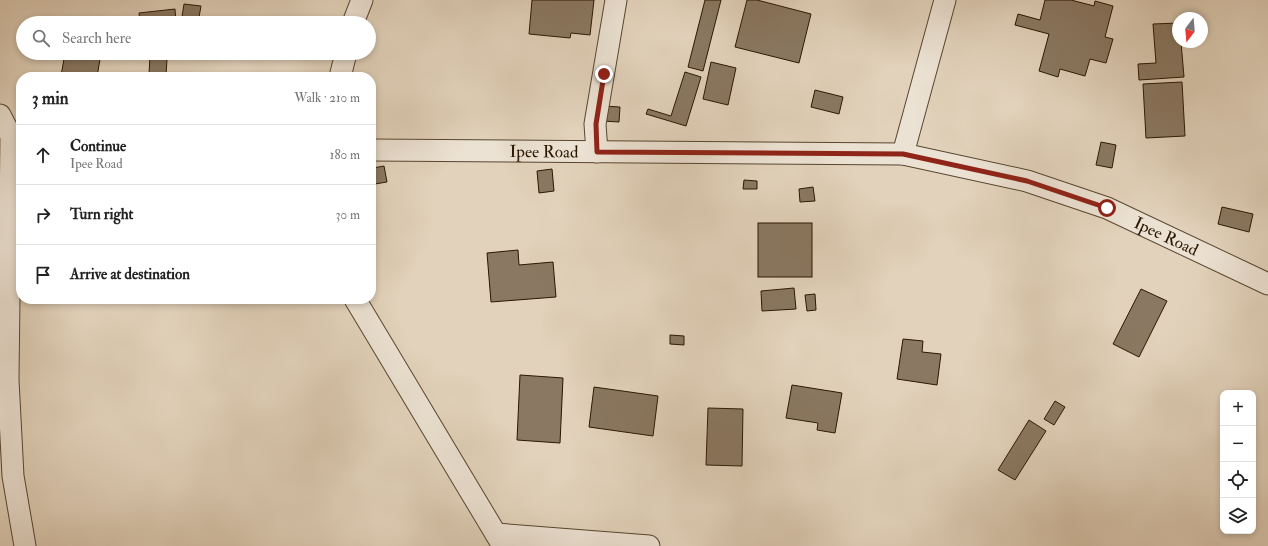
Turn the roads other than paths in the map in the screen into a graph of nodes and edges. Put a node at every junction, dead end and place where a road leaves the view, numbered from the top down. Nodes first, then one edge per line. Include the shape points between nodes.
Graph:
1 (362, 0) edge
2 (616, 0) edge
3 (945, 0) edge
4 (356, 16) edge
5 (344, 60) edge
6 (341, 72) edge
7 (0, 115) edge
8 (11, 136) edge
9 (376, 150) edge
10 (597, 152) junction
11 (903, 154) junction
12 (15, 245) edge
13 (1268, 284) edge
14 (358, 304) edge
15 (500, 540) edge
16 (25, 546) edge
17 (648, 546) edge

1 - 4 street
2 - 10 street via 596,124
3 - 11 street
5 - 6 street
7 - 8 street
8 - 12 street
9 - 10 street, Ipee Road
10 - 11 street, Ipee Road
11 - 13 street, Ipee Road via 1027,181 1107,208
12 - 16 street via 8,380 13,476
14 - 15 street
15 - 17 street

